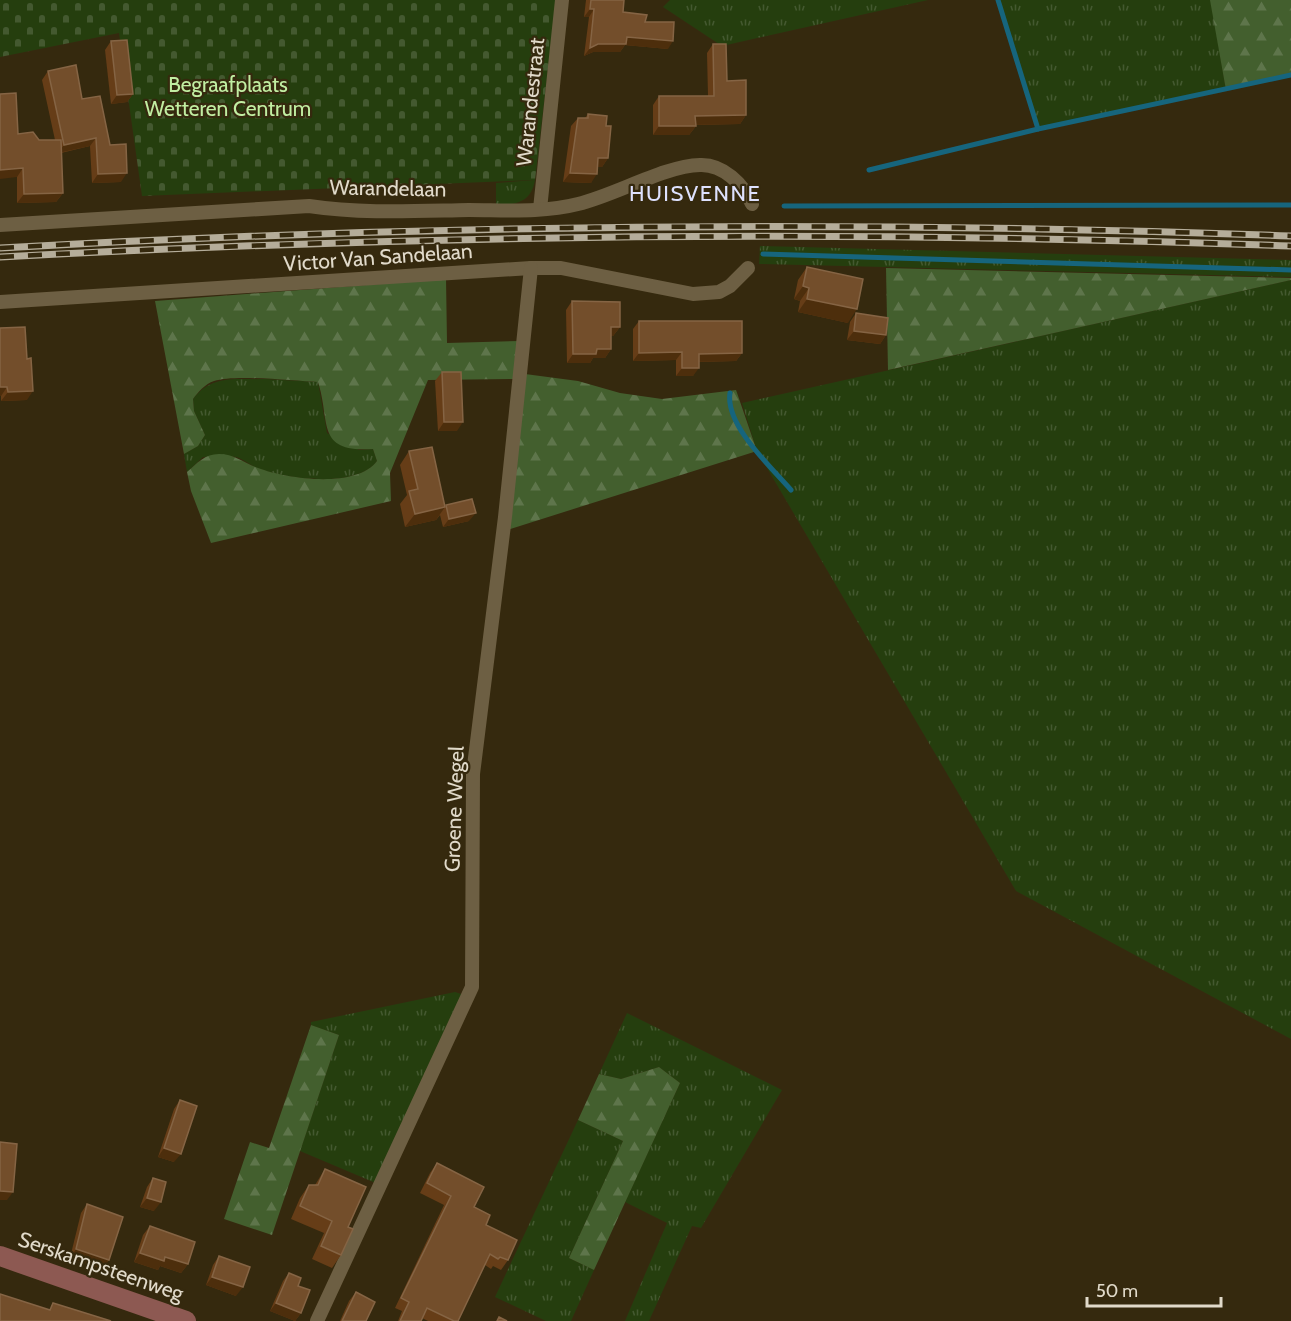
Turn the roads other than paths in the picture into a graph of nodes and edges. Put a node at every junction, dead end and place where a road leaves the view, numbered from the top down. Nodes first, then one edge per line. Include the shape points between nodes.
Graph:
1 (562, 0) edge
2 (752, 204) dead end
3 (540, 209) junction
4 (0, 225) edge
5 (531, 268) junction
6 (748, 268) dead end
7 (0, 302) edge
8 (0, 1256) edge
9 (186, 1321) edge
10 (317, 1321) edge

1 - 3 street, Warandestraat
2 - 3 street, Warandelaan via 743,188 725,172 701,165 674,170 580,204
3 - 4 street, Warandelaan via 343,211 309,206
5 - 6 street, Victor Van Sandelaan via 561,268 693,294 719,292
5 - 7 street, Victor Van Sandelaan
5 - 10 street, Groene Wegel via 473,774 472,987
8 - 9 street, Serskampsteenweg

